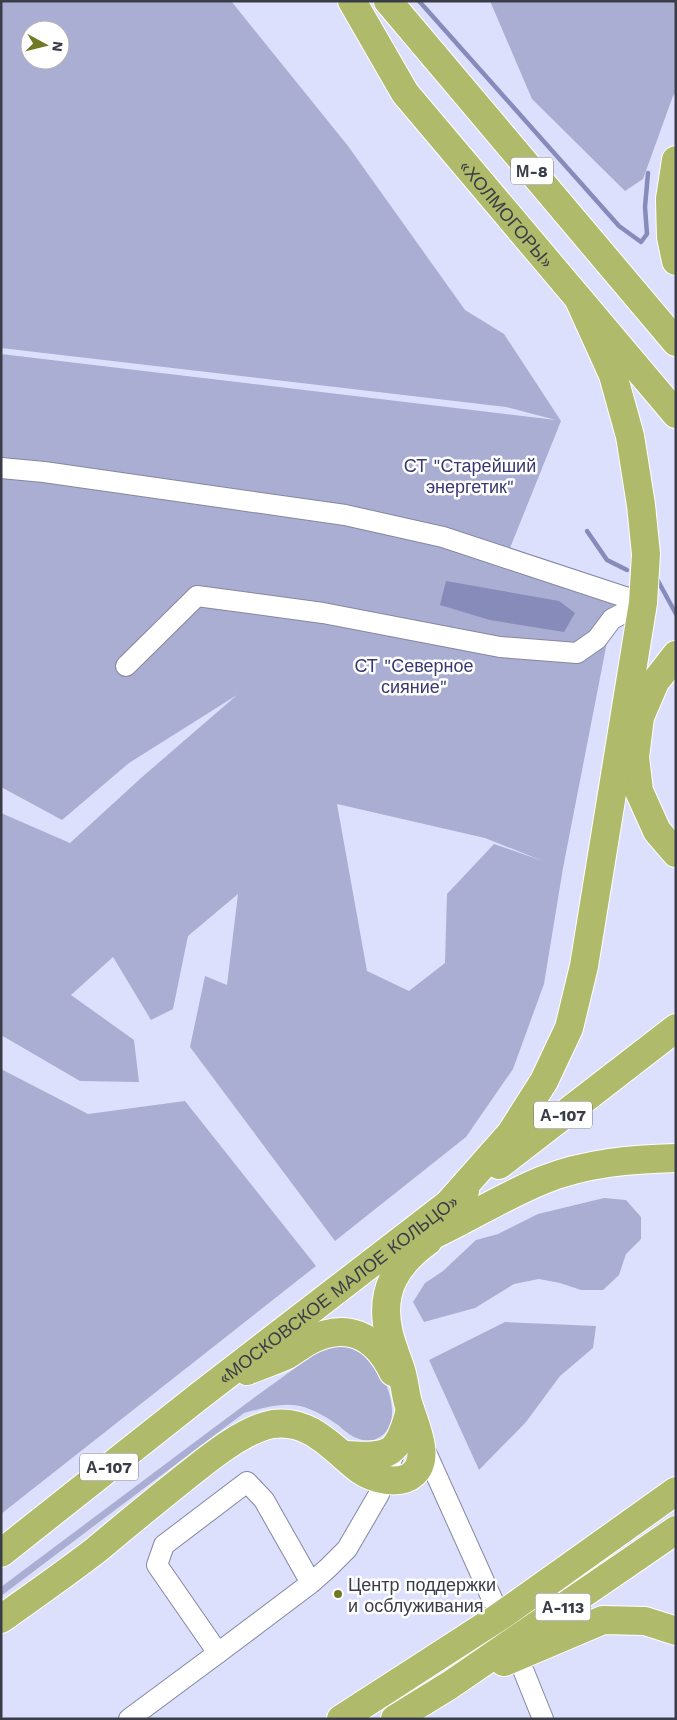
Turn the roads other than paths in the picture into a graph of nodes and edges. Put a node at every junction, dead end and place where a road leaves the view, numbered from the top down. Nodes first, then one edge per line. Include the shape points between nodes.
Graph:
1 (352, 1) edge
2 (388, 1) edge
3 (676, 160) edge
4 (676, 262) edge
5 (579, 300) junction
6 (676, 342) edge
7 (676, 414) edge
8 (1, 468) edge
9 (643, 603) junction
10 (676, 654) edge
11 (126, 666) dead end
12 (676, 853) edge
13 (676, 1028) edge
14 (676, 1158) edge
15 (450, 1202) junction
16 (438, 1234) junction
17 (372, 1264) junction
18 (218, 1382) junction
19 (408, 1405) junction
20 (409, 1442) junction
21 (364, 1469) junction
22 (423, 1473) junction
23 (676, 1491) edge
24 (676, 1530) edge
25 (1, 1553) edge
26 (311, 1583) junction
27 (493, 1601) dead end
28 (1, 1619) edge
29 (676, 1631) edge
30 (218, 1653) junction
31 (524, 1672) dead end
32 (450, 1685) junction
33 (129, 1719) edge
34 (341, 1719) edge
35 (395, 1719) edge
36 (543, 1719) edge

1 - 5 highway, «ХОЛМОГОРЫ» / М-8 via 405,93
2 - 6 highway, М-8
3 - 4 highway via 670,199 671,238
5 - 7 highway, «ХОЛМОГОРЫ» / М-8
5 - 9 highway via 613,375 630,436 646,554
8 - 9 lane via 345,516 443,537
9 - 11 lane via 612,619 597,639 577,653 500,647 323,613 197,596
9 - 15 highway via 584,966 569,1028 544,1081 511,1133
10 - 12 highway via 655,682 640,717 635,757 639,791 657,831
13 - 15 highway, «МОСКОВСКОЕ МАЛОЕ КОЛЬЦО» / А-107
14 - 16 highway via 601,1164 544,1179
15 - 17 highway, «МОСКОВСКОЕ МАЛОЕ КОЛЬЦО» / А-107
16 - 17 highway
16 - 19 highway via 407,1258 388,1290 386,1317
17 - 18 highway, «МОСКОВСКОЕ МАЛОЕ КОЛЬЦО» / А-107
18 - 19 highway via 288,1355 324,1335 350,1333 370,1341 382,1352
18 - 25 highway, «МОСКОВСКОЕ МАЛОЕ КОЛЬЦО» / А-107
19 - 20 highway via 405,1430
20 - 21 lane
20 - 21 highway via 379,1456
20 - 22 highway via 422,1454 419,1466
21 - 22 highway via 402,1479
21 - 26 lane via 371,1508 347,1550
21 - 28 highway via 326,1440 300,1426 272,1425 238,1438 93,1552
22 - 27 lane
23 - 34 highway, А-113 via 502,1615
24 - 32 highway, А-113
26 - 30 lane
26 - 30 lane via 264,1500 247,1482 164,1545 157,1565
29 - 32 highway via 645,1621 603,1620
30 - 33 lane
31 - 36 lane
32 - 35 highway, А-113

